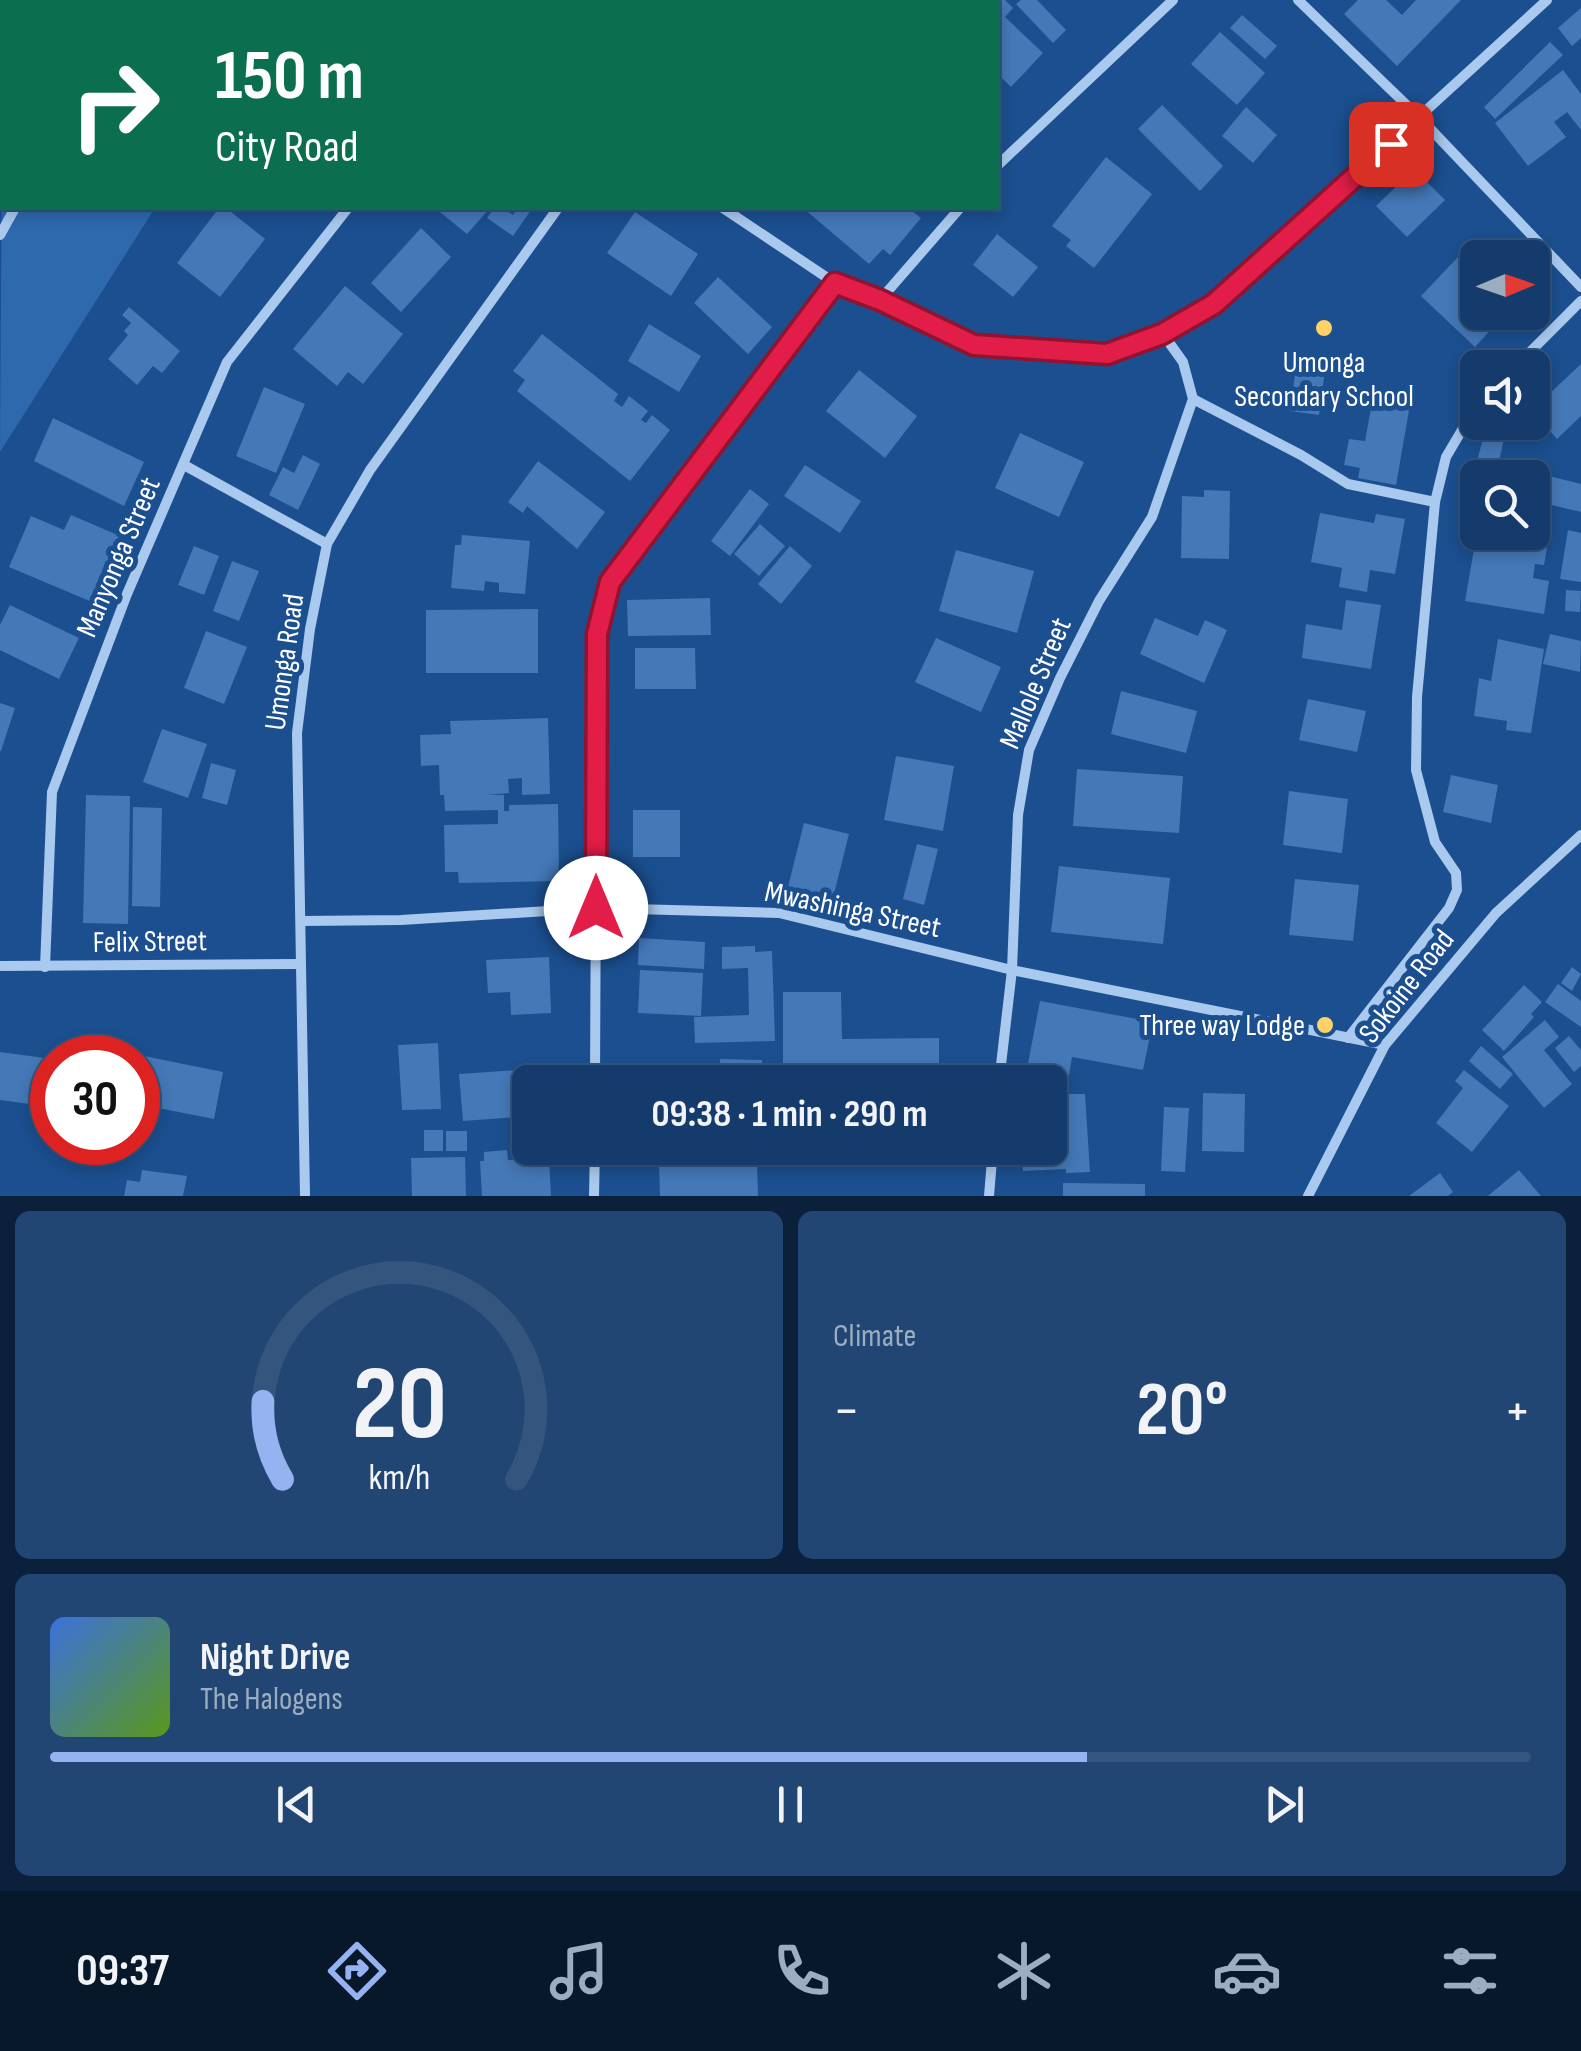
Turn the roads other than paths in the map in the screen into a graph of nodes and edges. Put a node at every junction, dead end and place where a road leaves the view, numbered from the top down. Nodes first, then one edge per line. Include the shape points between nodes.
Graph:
1 (1173, 0) edge
2 (1298, 0) edge
3 (1547, 0) edge
4 (1420, 118) junction
5 (1000, 163) edge
6 (14, 210) edge
7 (346, 210) edge
8 (557, 210) edge
9 (727, 210) edge
10 (958, 210) edge
11 (0, 236) edge
12 (835, 283) junction
13 (1581, 286) edge
14 (880, 300) junction
15 (1581, 301) edge
16 (1162, 334) junction
17 (1532, 350) edge
18 (1193, 399) junction
19 (1460, 433) edge
20 (184, 465) junction
21 (1435, 502) junction
22 (327, 544) junction
23 (1581, 836) edge
24 (596, 908) junction
25 (302, 921) junction
26 (300, 964) junction
27 (0, 966) edge
28 (45, 967) junction
29 (1012, 970) junction
30 (1348, 1038) junction
31 (1386, 1045) junction
32 (595, 1065) edge
33 (1001, 1065) edge
34 (594, 1165) edge
35 (992, 1165) edge
36 (305, 1196) edge
37 (594, 1196) edge
38 (989, 1196) edge
39 (1308, 1196) edge

1 - 5 street
2 - 4 street
3 - 4 street
4 - 13 street
4 - 16 street via 1214,304
6 - 11 street
7 - 20 street, Manyonga Street via 227,362
8 - 22 street, Umonga Road via 370,470
9 - 12 street
10 - 14 street
12 - 14 street
12 - 24 street via 610,582 597,634
14 - 16 street via 974,345 1107,354
15 - 17 street
16 - 18 street via 1183,362
18 - 21 street via 1348,484
18 - 29 street, Mallole Street via 1152,517 1099,601 1029,750 1018,815
19 - 21 street via 1446,456
20 - 22 street
20 - 28 street, Manyonga Street via 52,792
21 - 30 street via 1416,770 1435,842 1456,874 1456,890
22 - 25 street, Umonga Road via 297,733
23 - 31 street, Sokoine Road via 1496,913
24 - 25 street, Mwashinga Street
24 - 29 street, Mwashinga Street via 779,913
24 - 32 street
25 - 26 street, Umonga Road
26 - 28 street, Felix Street
26 - 36 street, Umonga Road
27 - 28 street, Felix Street
29 - 30 street, Mwashinga Street
29 - 33 street, Mallole Street
30 - 31 street, Mwashinga Street
31 - 39 street, Sokoine Road
34 - 37 street
35 - 38 street

